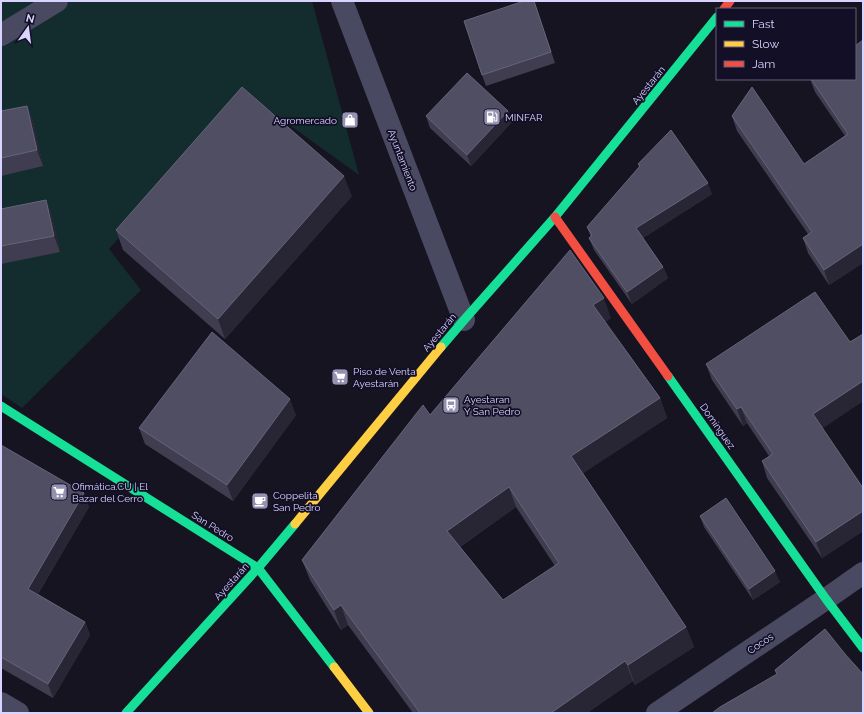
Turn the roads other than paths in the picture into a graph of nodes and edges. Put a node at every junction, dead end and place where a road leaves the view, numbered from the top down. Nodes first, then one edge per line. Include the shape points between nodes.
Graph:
1 (57, 1) edge
2 (342, 1) edge
3 (716, 18) edge
4 (1, 35) edge
5 (555, 217) junction
6 (464, 320) junction
7 (1, 406) edge
8 (258, 568) junction
9 (863, 573) edge
10 (826, 599) junction
11 (863, 648) edge
12 (1, 703) edge
13 (18, 713) edge
14 (126, 713) edge
15 (369, 713) edge
16 (657, 713) edge

1 - 4 street
2 - 6 street, Ayuntamiento
3 - 5 street, Ayestarán
5 - 6 street, Ayestarán
5 - 10 street, Domínguez
6 - 8 street, Ayestarán
7 - 8 street, San Pedro
8 - 14 street, Ayestarán
8 - 15 street, San Pedro
9 - 10 street, Cocos
10 - 11 street, Domínguez
10 - 16 street, Cocos
12 - 13 street

